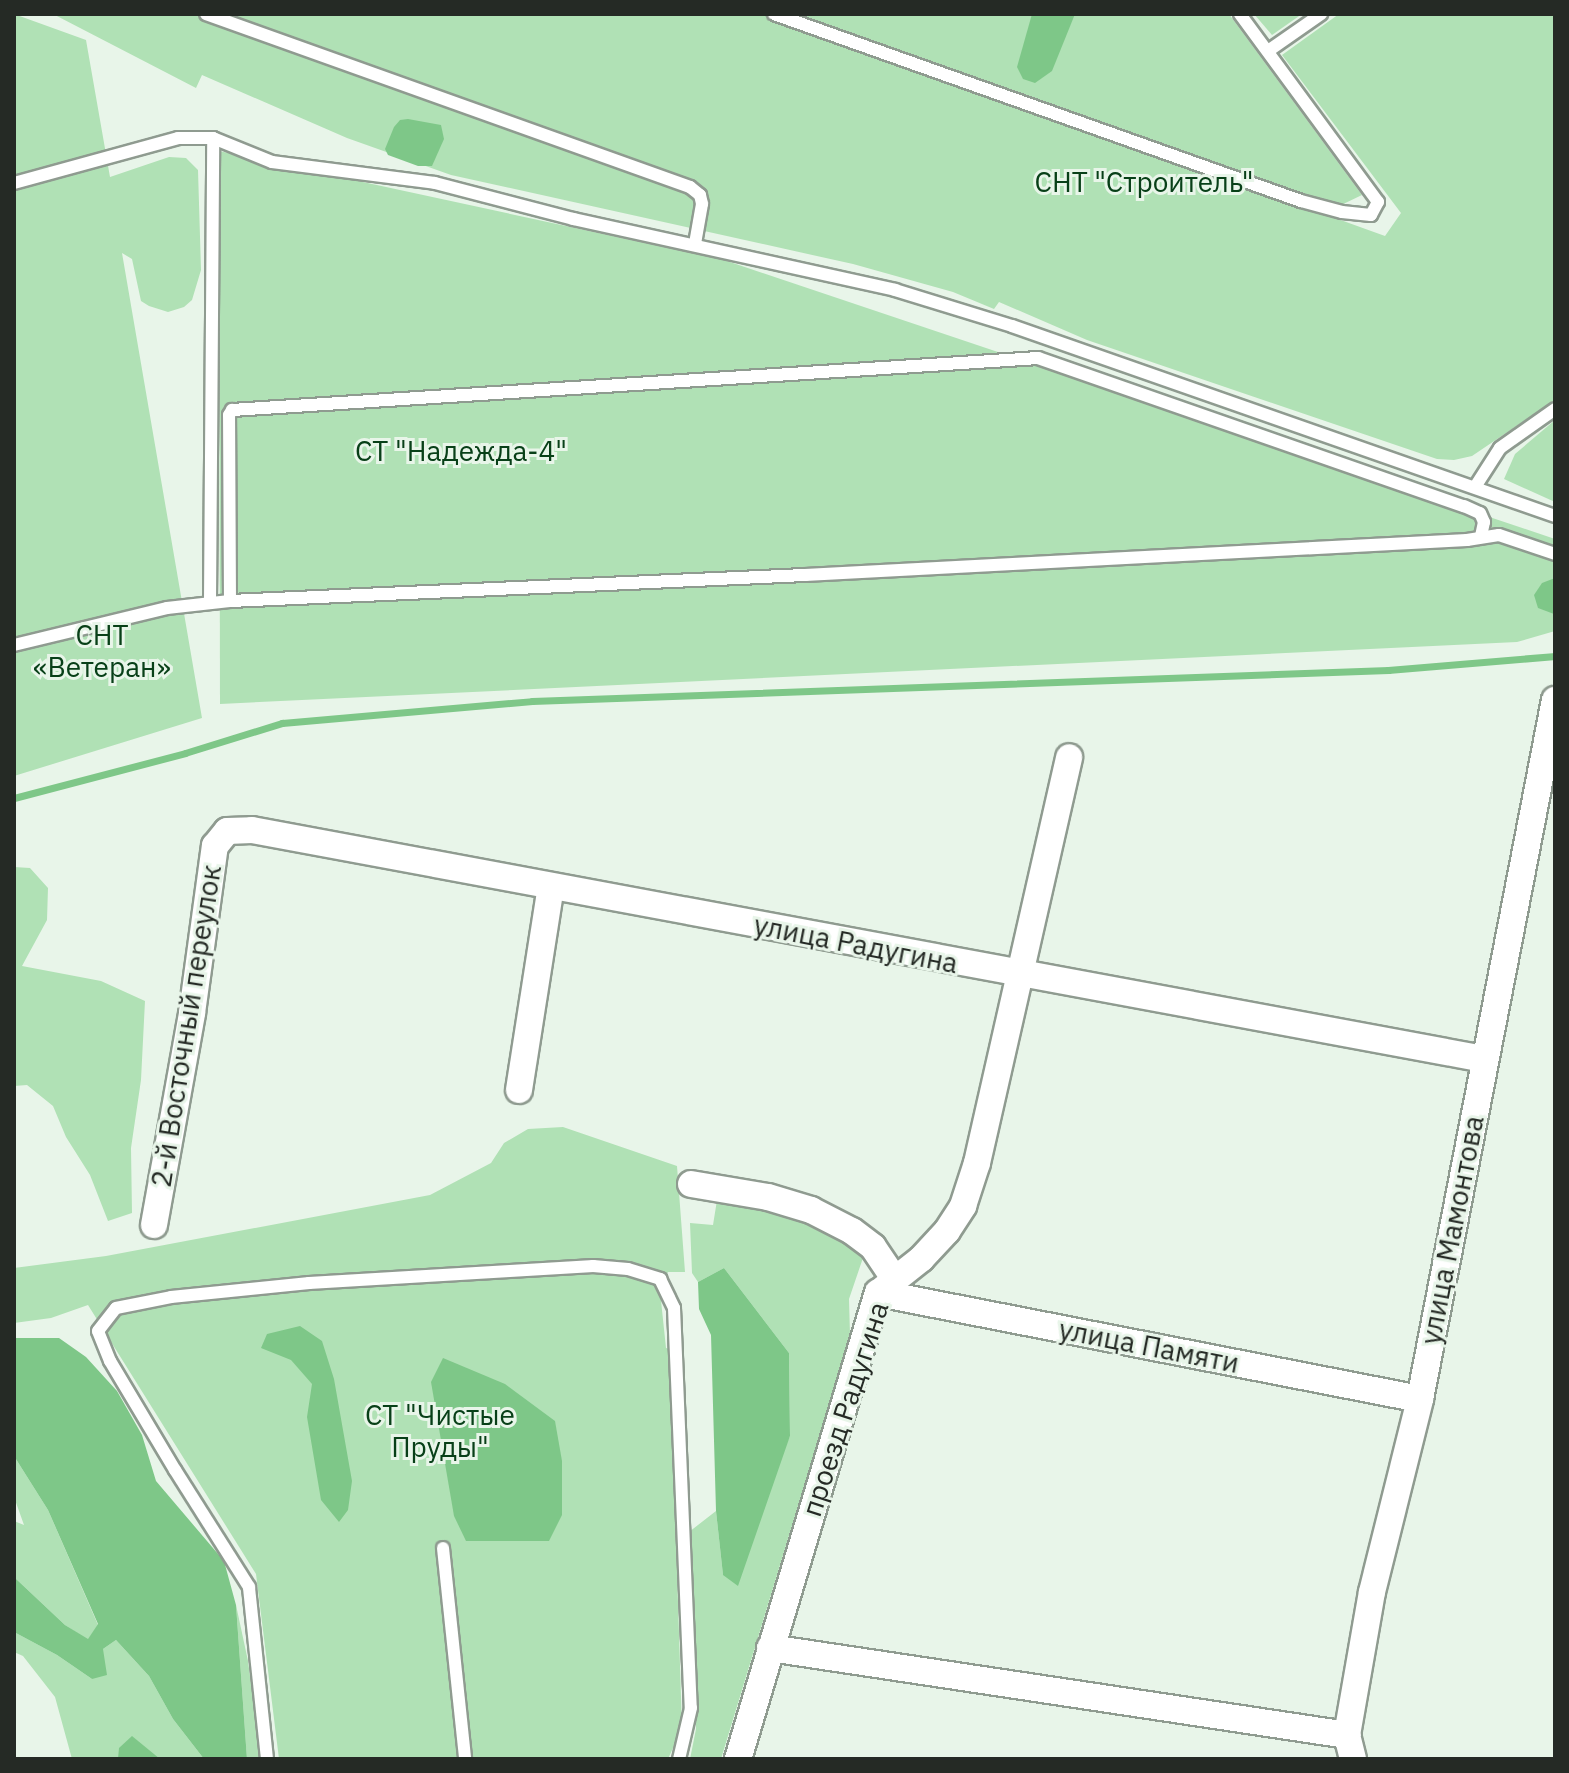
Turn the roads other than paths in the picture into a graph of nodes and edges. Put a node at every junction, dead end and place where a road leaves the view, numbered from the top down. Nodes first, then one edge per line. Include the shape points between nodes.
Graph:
1 (206, 14) edge
2 (774, 14) edge
3 (1240, 14) edge
4 (1321, 14) edge
5 (1268, 51) junction
6 (213, 138) junction
7 (14, 183) edge
8 (695, 243) junction
9 (1555, 409) edge
10 (1475, 487) junction
11 (1555, 516) edge
12 (1481, 536) junction
13 (1555, 554) edge
14 (230, 601) junction
15 (210, 602) junction
16 (14, 645) edge
17 (1555, 700) edge
18 (1069, 757) dead end
19 (227, 831) joint
20 (551, 886) junction
21 (1022, 975) junction
22 (1484, 1059) junction
23 (519, 1090) dead end
24 (691, 1184) dead end
25 (154, 1225) dead end
26 (887, 1287) junction
27 (1420, 1399) junction
28 (443, 1548) dead end
29 (770, 1648) junction
30 (1350, 1747) edge
31 (267, 1759) edge
32 (465, 1759) edge
33 (679, 1759) edge
34 (738, 1759) edge

1 - 8 lane via 690,187 702,204
2 - 5 lane via 1301,201 1371,215 1378,202
3 - 5 lane
4 - 5 lane
6 - 7 lane via 178,138
6 - 8 lane via 272,162 435,183 573,219
6 - 15 lane
8 - 10 lane via 895,290 1012,326
9 - 10 lane via 1500,448
10 - 11 lane
12 - 13 lane via 1512,538
12 - 14 lane via 868,572
12 - 14 lane via 1480,513 1464,506 1038,358 232,410
14 - 15 lane
15 - 16 lane
17 - 22 street, улица Мамонтова
18 - 21 street, проезд Радугина
19 - 20 street, улица Радугина via 252,830
19 - 25 street, 2-й Восточный переулок via 215,846
20 - 21 street, улица Радугина
20 - 23 street
21 - 22 street, улица Радугина
21 - 26 street, проезд Радугина via 963,1206 947,1231
22 - 27 street, улица Мамонтова
24 - 26 street via 768,1197 811,1210 852,1231 873,1247
26 - 27 street, улица Памяти
26 - 29 street, проезд Радугина
27 - 30 street, улица Мамонтова via 1372,1592
28 - 32 lane
29 - 30 street
29 - 34 street, проезд Радугина
31 - 33 lane via 249,1587 110,1361 98,1331 116,1308 171,1297 593,1266 660,1279 674,1308 691,1708

